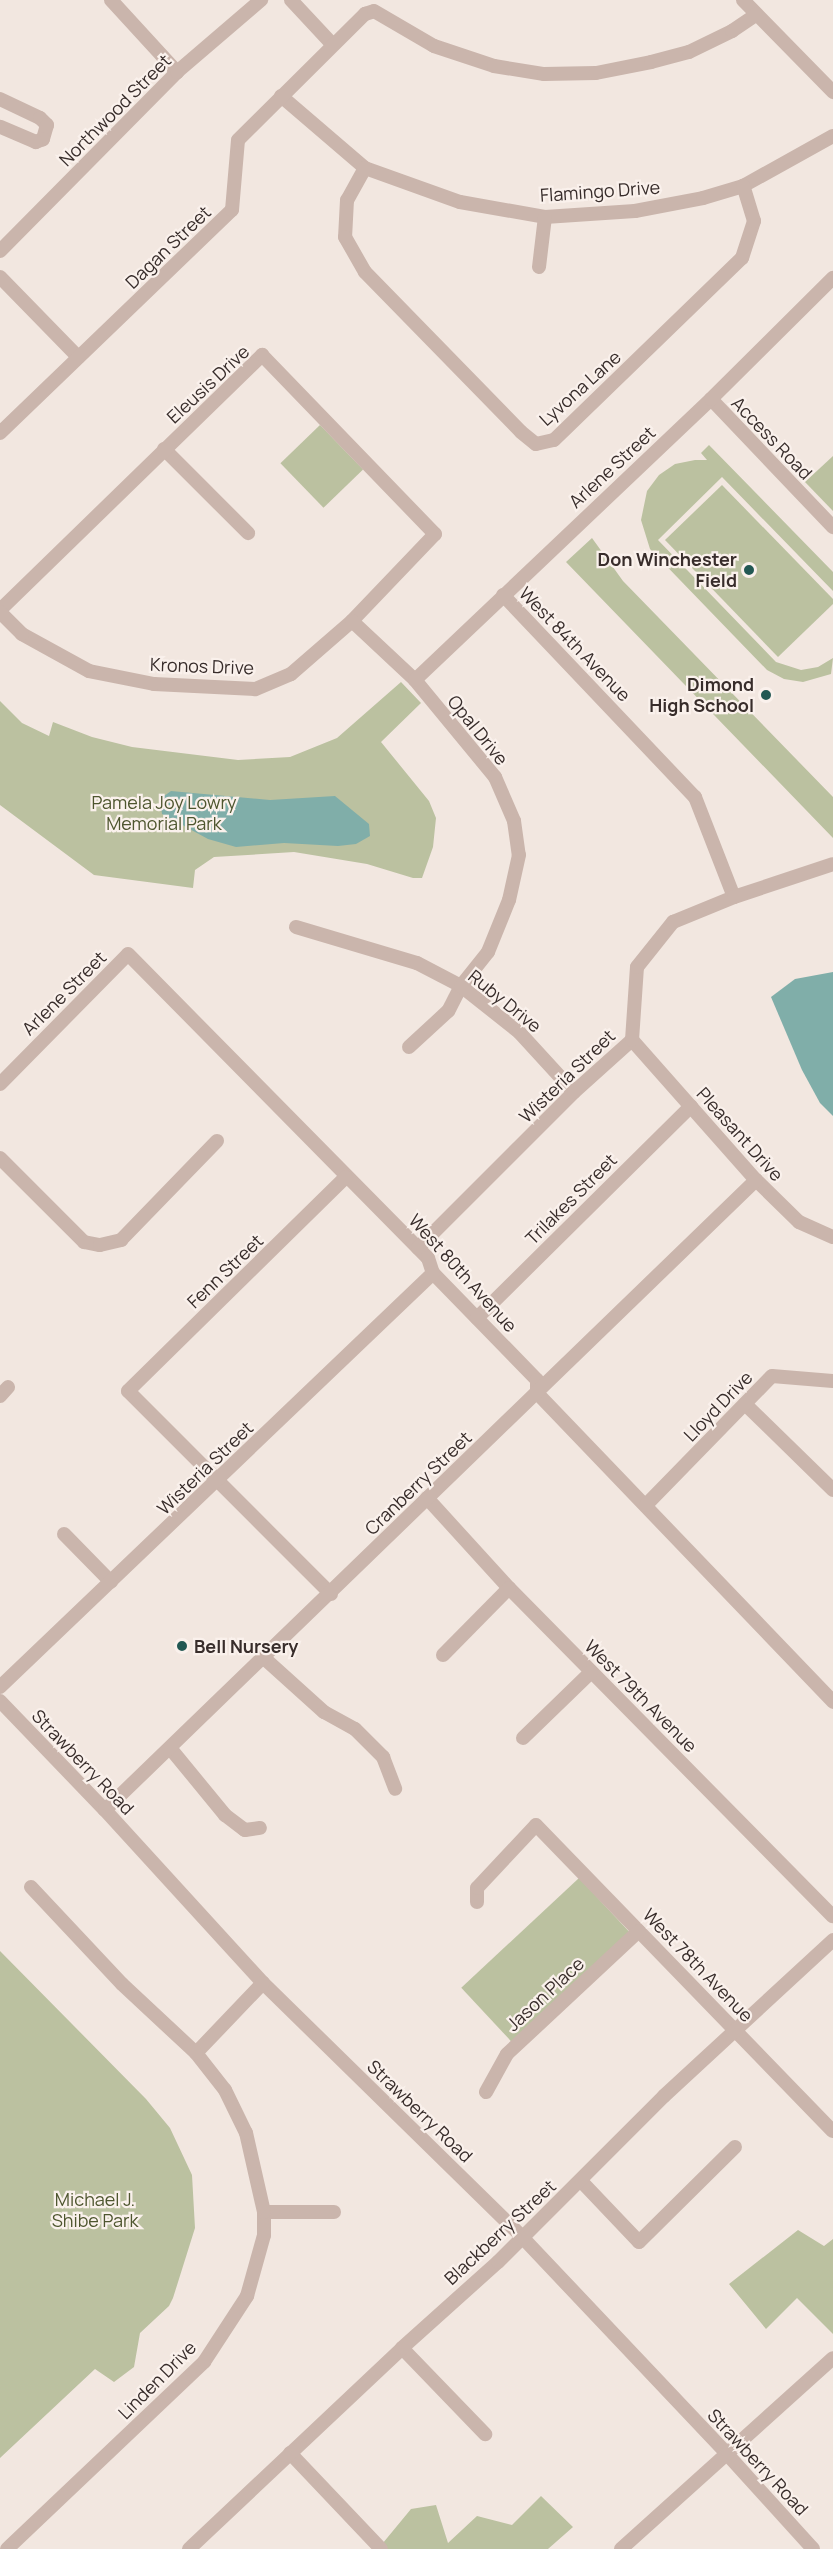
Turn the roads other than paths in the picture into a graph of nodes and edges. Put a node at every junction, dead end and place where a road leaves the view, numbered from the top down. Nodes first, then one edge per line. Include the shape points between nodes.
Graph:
1 (111, 0) edge
2 (261, 0) edge
3 (291, 0) edge
4 (743, 0) edge
5 (756, 15) junction
6 (332, 44) junction
7 (177, 72) junction
8 (833, 92) edge
9 (281, 96) junction
10 (0, 99) edge
11 (0, 127) edge
12 (833, 136) edge
13 (365, 168) junction
14 (742, 186) junction
15 (545, 217) junction
16 (0, 251) edge
17 (539, 267) dead end
18 (0, 277) edge
19 (833, 278) edge
20 (78, 357) junction
21 (711, 399) junction
22 (0, 433) edge
23 (164, 449) junction
24 (833, 527) edge
25 (248, 533) dead end
26 (435, 534) joint
27 (503, 595) junction
28 (0, 611) edge
29 (352, 621) junction
30 (415, 680) junction
31 (833, 864) edge
32 (734, 897) junction
33 (296, 927) dead end
34 (128, 954) joint
35 (461, 986) junction
36 (632, 1040) junction
37 (409, 1047) dead end
38 (0, 1084) edge
39 (574, 1092) junction
40 (691, 1106) junction
41 (217, 1141) dead end
42 (0, 1158) edge
43 (346, 1177) junction
44 (756, 1180) junction
45 (833, 1237) edge
46 (418, 1248) junction
47 (433, 1273) junction
48 (477, 1318) junction
49 (833, 1381) edge
50 (537, 1393) junction
51 (745, 1404) junction
52 (219, 1480) junction
53 (833, 1490) edge
54 (427, 1498) junction
55 (646, 1505) junction
56 (64, 1534) dead end
57 (111, 1582) junction
58 (509, 1588) junction
59 (331, 1594) junction
60 (443, 1655) dead end
61 (264, 1658) junction
62 (591, 1672) junction
63 (0, 1687) edge
64 (0, 1701) edge
65 (833, 1702) edge
66 (523, 1738) dead end
67 (170, 1748) junction
68 (395, 1790) dead end
69 (105, 1810) junction
70 (260, 1828) dead end
71 (31, 1887) dead end
72 (477, 1902) dead end
73 (833, 1916) edge
74 (639, 1931) junction
75 (833, 1940) edge
76 (263, 1983) junction
77 (736, 2030) junction
78 (196, 2053) junction
79 (486, 2092) dead end
80 (833, 2131) edge
81 (735, 2147) dead end
82 (581, 2181) junction
83 (264, 2212) junction
84 (334, 2212) dead end
85 (523, 2238) junction
86 (402, 2348) junction
87 (833, 2358) edge
88 (485, 2433) dead end
89 (290, 2453) junction
90 (727, 2454) junction
91 (7, 2549) edge
92 (189, 2549) edge
93 (381, 2549) edge
94 (621, 2549) edge
95 (813, 2549) edge

1 - 7 street
2 - 7 street, Northwood Street
3 - 6 street
4 - 5 street
5 - 6 street, Dagan Street via 732,31 680,54 596,73 544,74 494,66 434,46 374,11 364,14
5 - 8 street
6 - 9 street, Dagan Street
7 - 16 street, Northwood Street
9 - 13 street, Flamingo Drive
9 - 20 street, Dagan Street via 238,140 232,210
10 - 11 street via 40,118 46,125 43,139 36,142
12 - 14 street, Flamingo Drive
13 - 14 street, Lyvona Lane via 347,200 345,237 365,272 536,444 554,440 742,258 754,221
13 - 15 street, Flamingo Drive via 460,202
14 - 15 street, Flamingo Drive via 635,211
15 - 17 street
18 - 20 street
19 - 21 street, Arlene Street
20 - 22 street, Dagan Street
21 - 24 street, Access Road
21 - 27 street, Arlene Street
23 - 25 street
23 - 26 street, Eleusis Drive via 262,355
23 - 28 street, Eleusis Drive
26 - 29 street, Kronos Drive
27 - 30 street, Arlene Street
27 - 32 street, West 84th Avenue via 695,797
28 - 29 street, Kronos Drive via 22,634 89,671 154,684 255,689 291,674
29 - 30 street, Opal Drive
30 - 35 street, Opal Drive via 495,777 514,821 519,855 509,900 488,952
31 - 32 street, Wisteria Street
32 - 36 street, Wisteria Street via 673,922 637,968
33 - 35 street, Ruby Drive via 417,963
34 - 38 street, Arlene Street
34 - 43 street, West 80th Avenue
35 - 37 street, Opal Drive via 448,1011
35 - 39 street, Ruby Drive via 519,1032
36 - 39 street, Wisteria Street
36 - 40 street, Pleasant Drive
39 - 46 street, Wisteria Street
40 - 44 street, Pleasant Drive
40 - 48 street, Trilakes Street
41 - 42 street via 121,1240 100,1245 84,1242
43 - 46 street, West 80th Avenue
43 - 52 street, Fenn Street via 128,1391
44 - 45 street, Pleasant Drive via 799,1222
44 - 50 street, Cranberry Street
46 - 47 street, West 80th Avenue via 428,1258
47 - 48 street, West 80th Avenue
47 - 52 street, Wisteria Street
48 - 50 street, West 80th Avenue via 537,1380
49 - 51 street, Lloyd Drive via 772,1376
50 - 54 street, Cranberry Street
50 - 55 street, West 80th Avenue
51 - 53 street
51 - 55 street, Lloyd Drive
52 - 57 street, Wisteria Street
52 - 59 street
54 - 58 street, West 79th Avenue
54 - 59 street, Cranberry Street
55 - 65 street, West 80th Avenue
56 - 57 street
57 - 63 street, Wisteria Street
58 - 60 street
58 - 62 street, West 79th Avenue
59 - 61 street, Cranberry Street
61 - 67 street, Cranberry Street
61 - 68 street via 324,1712 355,1729 383,1757
62 - 66 street
62 - 73 street, West 79th Avenue
64 - 69 street, Strawberry Road
67 - 69 street, Cranberry Street
67 - 70 street via 225,1815 245,1830
69 - 76 street, Strawberry Road
71 - 78 street, Linden Drive via 122,1984
72 - 74 street, West 78th Avenue via 477,1888 536,1825
74 - 77 street, West 78th Avenue
74 - 79 street, Jason Place via 507,2054
75 - 77 street, Blackberry Street
76 - 78 street
76 - 85 street, Strawberry Road
77 - 80 street, West 78th Avenue
77 - 82 street, Blackberry Street
78 - 83 street, Linden Drive via 225,2090 246,2133
81 - 82 street via 639,2242
82 - 85 street, Blackberry Street
83 - 84 street
83 - 91 street, Linden Drive via 264,2235 247,2296 204,2362
85 - 86 street, Blackberry Street
85 - 90 street, Strawberry Road
86 - 88 street
86 - 89 street, Blackberry Street
87 - 90 street
89 - 92 street, Blackberry Street
89 - 93 street
90 - 94 street
90 - 95 street, Strawberry Road

